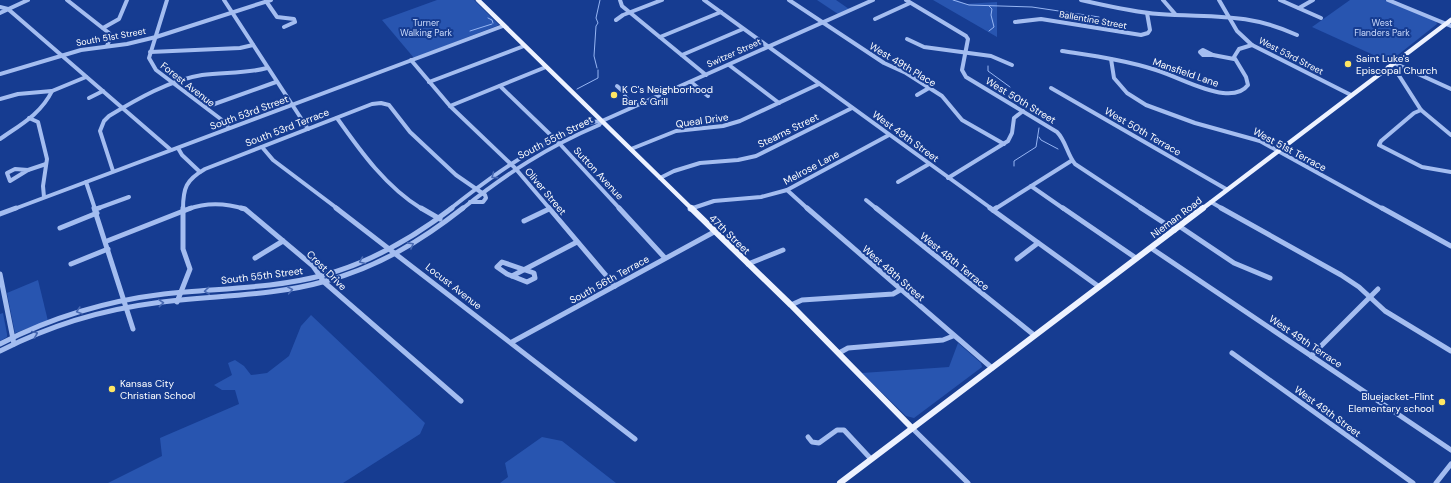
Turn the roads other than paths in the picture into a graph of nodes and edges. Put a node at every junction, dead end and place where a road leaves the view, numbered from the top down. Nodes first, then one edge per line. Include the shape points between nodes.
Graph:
1 (28, 0) edge
2 (67, 0) edge
3 (127, 0) edge
4 (167, 0) edge
5 (224, 0) edge
6 (271, 0) edge
7 (478, 0) edge
8 (620, 0) edge
9 (662, 0) edge
10 (704, 0) edge
11 (789, 0) edge
12 (906, 0) edge
13 (1081, 0) edge
14 (1163, 0) edge
15 (1219, 0) edge
16 (1280, 0) edge
17 (1313, 0) edge
18 (1388, 0) edge
19 (869, 1) edge
20 (1089, 1) edge
21 (266, 2) junction
22 (910, 3) junction
23 (0, 7) edge
24 (1299, 8) junction
25 (8, 9) junction
26 (232, 12) junction
27 (630, 12) junction
28 (721, 12) junction
29 (0, 13) edge
30 (1147, 13) junction
31 (1176, 14) junction
32 (1228, 16) junction
33 (1321, 18) dead end
34 (875, 19) dead end
35 (616, 20) dead end
36 (822, 22) junction
37 (1015, 22) dead end
38 (1449, 23) edge
39 (503, 26) junction
40 (284, 27) dead end
41 (104, 28) junction
42 (744, 29) junction
43 (1297, 35) dead end
44 (156, 37) junction
45 (660, 37) junction
46 (907, 39) dead end
47 (253, 45) junction
48 (1252, 45) junction
49 (107, 46) junction
50 (524, 46) junction
51 (767, 47) junction
52 (1062, 51) dead end
53 (150, 52) junction
54 (965, 52) junction
55 (62, 55) junction
56 (682, 55) junction
57 (1213, 55) dead end
58 (1111, 59) junction
59 (1234, 59) junction
60 (411, 60) junction
61 (1394, 63) junction
62 (729, 64) junction
63 (1012, 65) dead end
64 (546, 67) junction
65 (1388, 67) junction
66 (267, 68) junction
67 (0, 74) edge
68 (706, 75) junction
69 (86, 77) junction
70 (276, 82) junction
71 (429, 82) junction
72 (691, 82) junction
73 (174, 84) junction
74 (819, 84) junction
75 (500, 86) junction
76 (617, 86) dead end
77 (929, 88) junction
78 (1051, 88) dead end
79 (1451, 89) edge
80 (52, 91) junction
81 (104, 91) junction
82 (917, 95) dead end
83 (1352, 95) junction
84 (708, 96) dead end
85 (0, 98) edge
86 (89, 98) dead end
87 (779, 103) junction
88 (292, 105) junction
89 (450, 106) junction
90 (635, 106) junction
91 (123, 108) junction
92 (206, 108) junction
93 (852, 108) junction
94 (1421, 110) junction
95 (1023, 111) junction
96 (29, 118) junction
97 (337, 118) junction
98 (602, 121) junction
99 (229, 128) junction
100 (308, 129) junction
101 (889, 135) junction
102 (1451, 135) edge
103 (0, 139) edge
104 (554, 139) junction
105 (558, 143) junction
106 (1004, 144) junction
107 (262, 147) junction
108 (178, 148) junction
109 (631, 149) junction
110 (171, 150) junction
111 (1277, 151) junction
112 (1071, 161) junction
113 (46, 164) junction
114 (511, 164) junction
115 (929, 164) junction
116 (515, 168) junction
117 (28, 170) junction
118 (113, 171) junction
119 (200, 172) junction
120 (1451, 172) edge
121 (660, 178) junction
122 (948, 178) junction
123 (86, 182) junction
124 (898, 182) dead end
125 (1031, 186) junction
126 (477, 188) junction
127 (787, 190) junction
128 (1226, 190) junction
129 (483, 192) junction
130 (129, 196) dead end
131 (44, 197) junction
132 (866, 200) dead end
133 (1211, 202) junction
134 (549, 209) junction
135 (690, 209) junction
136 (184, 210) junction
137 (993, 210) junction
138 (96, 211) junction
139 (0, 214) edge
140 (438, 218) junction
141 (524, 221) dead end
142 (444, 222) junction
143 (60, 228) dead end
144 (1177, 228) junction
145 (714, 232) junction
146 (106, 241) junction
147 (283, 241) junction
148 (577, 242) junction
149 (1038, 243) junction
150 (1451, 246) edge
151 (391, 248) junction
152 (1151, 248) junction
153 (108, 249) junction
154 (783, 250) dead end
155 (396, 253) junction
156 (255, 258) dead end
157 (665, 258) junction
158 (1136, 258) junction
159 (1017, 259) dead end
160 (70, 264) dead end
161 (748, 264) junction
162 (525, 270) junction
163 (0, 274) edge
164 (320, 276) junction
165 (512, 276) junction
166 (1270, 278) dead end
167 (324, 282) junction
168 (615, 286) junction
169 (1098, 286) junction
170 (1378, 289) dead end
171 (900, 290) junction
172 (182, 293) junction
173 (1369, 298) junction
174 (125, 300) junction
175 (177, 302) junction
176 (791, 305) junction
177 (127, 307) junction
178 (133, 329) dead end
179 (1034, 335) junction
180 (953, 336) junction
181 (12, 337) junction
182 (512, 342) junction
183 (0, 344) edge
184 (14, 344) junction
185 (0, 351) edge
186 (1451, 351) edge
187 (839, 353) junction
188 (1232, 353) dead end
189 (1311, 356) junction
190 (992, 368) junction
191 (461, 401) dead end
192 (912, 428) junction
193 (808, 437) dead end
194 (635, 439) dead end
195 (1451, 450) edge
196 (871, 459) junction
197 (1451, 464) edge
198 (840, 483) edge
199 (968, 483) edge
200 (1413, 483) edge
201 (1436, 483) edge

1 - 25 street
2 - 41 street
3 - 41 street via 119,19
4 - 44 street
5 - 26 street
6 - 21 street, South 51st Street
7 - 39 main road, 47th Street
8 - 27 street via 622,6
9 - 27 street
10 - 28 street, West 49th Street
11 - 36 street, West 49th Place
12 - 22 street
13 - 20 street
14 - 31 street
15 - 32 street, West 53rd Street
16 - 24 street
17 - 24 street
18 - 38 street
19 - 36 street, Switzer Street
20 - 30 street
21 - 26 street, South 51st Street
21 - 40 street via 277,17 294,19 293,24
22 - 34 street
22 - 54 street, West 50th Street via 966,36
23 - 25 street
24 - 33 street
25 - 29 street
25 - 55 street
26 - 44 street, South 51st Street
26 - 47 street
27 - 35 street
27 - 45 street
28 - 42 street, West 49th Street
28 - 45 street
30 - 31 street
30 - 37 street, Ballentine Street via 1150,30 1141,35 1041,19
31 - 32 street
32 - 43 street via 1267,22
32 - 48 street, West 53rd Street via 1236,31
36 - 51 street, Switzer Street
36 - 77 street, West 49th Place via 884,63
38 - 61 main road, Nieman Road
39 - 50 main road, 47th Street
39 - 60 street, South 53rd Street
41 - 49 street via 111,36
42 - 51 street, West 49th Street
42 - 56 street
44 - 49 street, South 51st Street
44 - 53 street
45 - 56 street
46 - 54 street via 924,47
47 - 53 street via 240,48
47 - 66 street
48 - 59 street via 1239,50
48 - 83 street, West 53rd Street
49 - 55 street, South 51st Street
50 - 64 main road, 47th Street
50 - 71 street
51 - 62 street, Switzer Street
51 - 74 street, West 49th Street
52 - 58 street, Mansfield Lane
53 - 73 street, Forest Avenue via 149,58 156,70
54 - 63 street via 991,56
54 - 95 street, West 50th Street via 962,70 966,77
55 - 67 street, South 51st Street
55 - 69 street
56 - 68 street
57 - 59 street
58 - 59 street, Mansfield Lane via 1154,69 1211,90 1229,93 1242,90 1248,83
58 - 111 street, West 51st Terrace via 1111,72 1116,82 1140,101 1178,119 1248,137
60 - 71 street, Oliver Street
60 - 88 street, South 53rd Street
61 - 65 main road, Nieman Road
61 - 79 street
62 - 68 street, Switzer Street
62 - 87 street
64 - 75 street
64 - 98 main road, 47th Street
65 - 83 main road, Nieman Road
65 - 94 street via 1398,74
66 - 70 street
66 - 73 street via 255,72 204,74
68 - 72 street, Switzer Street
69 - 80 street
69 - 81 street
70 - 88 street
70 - 92 street
71 - 89 street, Oliver Street
72 - 84 street
72 - 90 street, Switzer Street
73 - 91 street
73 - 92 street, Forest Avenue
74 - 87 street, Queal Drive
74 - 93 street, West 49th Street
75 - 89 street
75 - 104 street, Sutton Avenue
76 - 90 street via 625,93 625,98
77 - 82 street
77 - 106 street, West 49th Place via 944,99 962,120
78 - 128 street, West 50th Terrace
80 - 85 street
80 - 96 street via 46,104
81 - 86 street
81 - 91 street
83 - 111 main road, Nieman Road
87 - 109 street, Queal Drive via 740,122 676,131
88 - 99 street, South 53rd Street
88 - 100 street
89 - 114 street, Oliver Street
90 - 98 street, Switzer Street
91 - 110 street
91 - 118 street via 104,121 100,131
92 - 99 street, Forest Avenue
93 - 101 street, West 49th Street
93 - 121 street, Stearns Street via 756,156 700,163
94 - 102 street
94 - 120 street via 1414,113 1379,145 1422,167
95 - 106 street via 1014,118 1011,136
95 - 112 street, West 50th Street via 1060,134
96 - 103 street
96 - 113 street via 38,122
97 - 100 street, South 53rd Terrace
97 - 126 street, South 53rd Terrace via 372,104 389,105 410,132 456,175
97 - 140 street via 363,154 398,190
98 - 104 street, South 55th Street via 596,121
98 - 105 street, South 55th Street via 599,125
98 - 109 main road, 47th Street
99 - 108 street, South 53rd Street
100 - 107 street, South 53rd Terrace
101 - 115 street, West 49th Street
101 - 127 street, Melrose Lane
104 - 105 street, Sutton Avenue
104 - 114 street, South 55th Street
105 - 116 street, South 55th Street
105 - 157 street, Sutton Avenue
106 - 122 street
107 - 119 street, South 53rd Terrace
107 - 151 street, Locust Avenue via 273,160
108 - 110 street, South 53rd Street
108 - 119 street
109 - 121 main road, 47th Street
110 - 118 street, South 53rd Street
111 - 128 main road, Nieman Road
111 - 150 street, West 51st Terrace
112 - 125 street
112 - 144 street
113 - 117 street
113 - 131 street
114 - 116 street, Oliver Street
114 -> 126 street, South 55th Street
115 - 122 street, West 49th Street
115 - 124 street
116 - 129 street, South 55th Street
116 - 134 street, Oliver Street
117 - 117 street via 12,181 8,180 7,173 10,169
118 - 123 street, South 53rd Street
119 - 136 street via 186,185 183,193
121 - 135 main road, 47th Street
122 - 137 street, West 49th Street
123 - 131 street, South 53rd Street
123 - 138 street
125 - 137 street
125 - 158 street
126 - 129 street
126 - 140 street, South 55th Street
127 - 135 street, Melrose Lane via 761,196 714,201
127 - 171 street, West 48th Street
128 - 133 main road, Nieman Road
129 - 142 street, South 55th Street
130 - 138 street
131 - 139 street, South 53rd Street
132 - 179 street, West 48th Terrace
133 - 144 main road, Nieman Road
133 - 173 street via 1360,288
134 - 141 street
134 - 148 street, Oliver Street
135 - 145 main road, 47th Street
136 - 146 street, Crest Drive
136 - 147 street, Crest Drive via 209,204 238,206
136 - 172 street via 183,249 190,269
137 - 149 street, West 49th Street
138 - 143 street
138 - 146 street
140 - 142 street
140 - 151 street, South 55th Street
155 -> 142 street, South 55th Street via 422,239
144 - 152 main road, Nieman Road
144 - 166 street via 1243,268
145 - 157 street, South 56th Terrace
145 - 161 main road, 47th Street
146 - 153 street
147 - 156 street
147 - 164 street, Crest Drive via 313,266
148 - 162 street
148 - 168 street, Oliver Street
149 - 159 street
149 - 169 street, West 49th Street
151 - 155 street, Locust Avenue
151 -> 164 street, South 55th Street
152 - 158 main road, Nieman Road
152 - 189 street, West 49th Terrace
153 - 160 street
153 - 174 street
154 - 161 street
155 - 167 street, South 55th Street
155 - 182 street, Locust Avenue
157 - 168 street, South 56th Terrace
158 - 169 main road, Nieman Road
161 - 176 main road, 47th Street
162 - 165 street
162 - 165 street via 535,274 533,280 527,282
162 - 165 street via 506,262 498,264 499,270
163 - 181 street
164 - 167 street, Crest Drive
164 -> 172 street, South 55th Street via 288,282
175 -> 167 street, South 55th Street via 279,292
167 - 191 street, Crest Drive
168 - 182 street, South 56th Terrace
169 - 179 main road, Nieman Road
170 - 173 street
171 - 176 street via 893,294 802,300
171 - 180 street, West 48th Street
172 - 174 street, South 55th Street
172 - 175 street
173 - 186 street via 1383,310
173 - 189 street
174 - 177 street
174 -> 181 street, South 55th Street via 67,315
177 -> 175 street, South 55th Street
176 - 187 main road, 47th Street
177 - 178 street
184 -> 177 street, South 55th Street via 66,322
179 - 190 main road, Nieman Road
180 - 187 street via 943,340 848,348
180 - 190 street, West 48th Street
181 - 183 street, South 55th Street
181 - 184 street
182 - 194 street, Locust Avenue
184 - 185 street, South 55th Street
187 - 192 main road, 47th Street
188 - 200 street, West 49th Street
189 - 195 street, West 49th Terrace
190 - 192 main road, Nieman Road
192 - 196 main road, Nieman Road
192 - 199 street, 47th Street
193 - 196 street via 812,442 819,443 837,430 844,430
196 - 198 main road, Nieman Road
197 - 201 street

